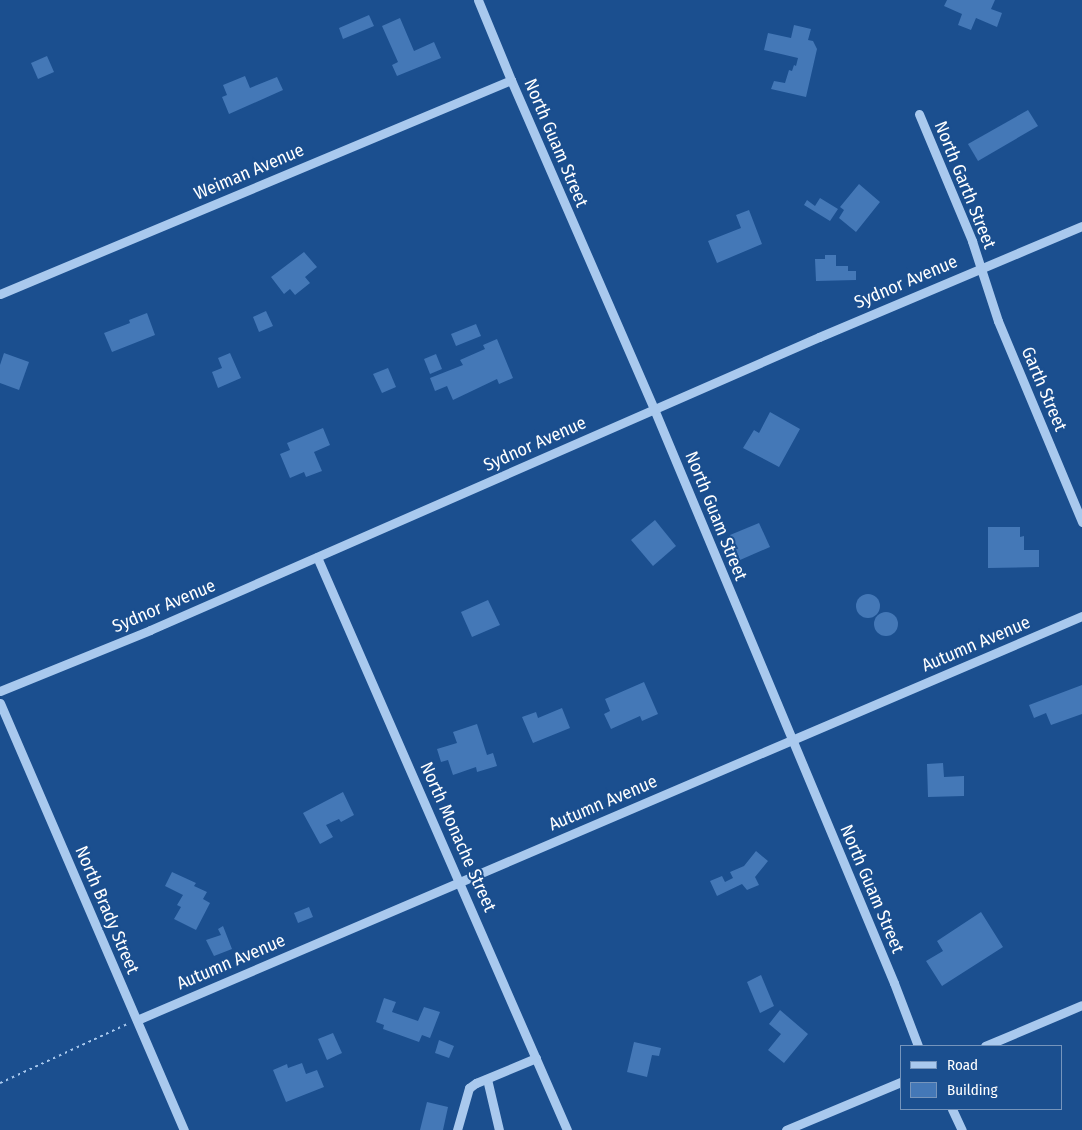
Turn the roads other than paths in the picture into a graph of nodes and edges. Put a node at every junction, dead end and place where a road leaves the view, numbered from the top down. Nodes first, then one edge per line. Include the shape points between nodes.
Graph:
1 (478, 0) edge
2 (511, 80) junction
3 (919, 114) dead end
4 (1082, 226) edge
5 (980, 268) junction
6 (0, 294) edge
7 (654, 409) junction
8 (1082, 522) edge
9 (317, 557) junction
10 (1082, 616) edge
11 (0, 691) edge
12 (0, 703) edge
13 (791, 740) junction
14 (460, 882) junction
15 (1082, 1005) edge
16 (137, 1020) junction
17 (918, 1045) edge
18 (987, 1045) edge
19 (536, 1058) junction
20 (486, 1078) junction
21 (900, 1082) edge
22 (952, 1110) edge
23 (184, 1130) edge
24 (457, 1130) edge
25 (499, 1130) edge
26 (567, 1130) edge
27 (786, 1130) edge
28 (962, 1130) edge

1 - 2 street, North Guam Street
2 - 6 street, Weiman Avenue
2 - 7 street, North Guam Street
3 - 5 street, North Garth Street via 972,241
4 - 5 street, Sydnor Avenue
5 - 7 street, Sydnor Avenue
5 - 8 street, Garth Street via 998,321
7 - 9 street, Sydnor Avenue
7 - 13 street, North Guam Street
9 - 11 street, Sydnor Avenue
9 - 14 street, North Monache Street
10 - 13 street, Autumn Avenue
12 - 16 street, North Brady Street
13 - 14 street, Autumn Avenue
13 - 17 street, North Guam Street
14 - 16 street, Autumn Avenue
14 - 19 street, North Monache Street
15 - 18 street
16 - 23 street, North Brady Street
19 - 20 street
19 - 26 street, North Monache Street
20 - 24 street via 469,1088
20 - 25 street
21 - 27 street
22 - 28 street

